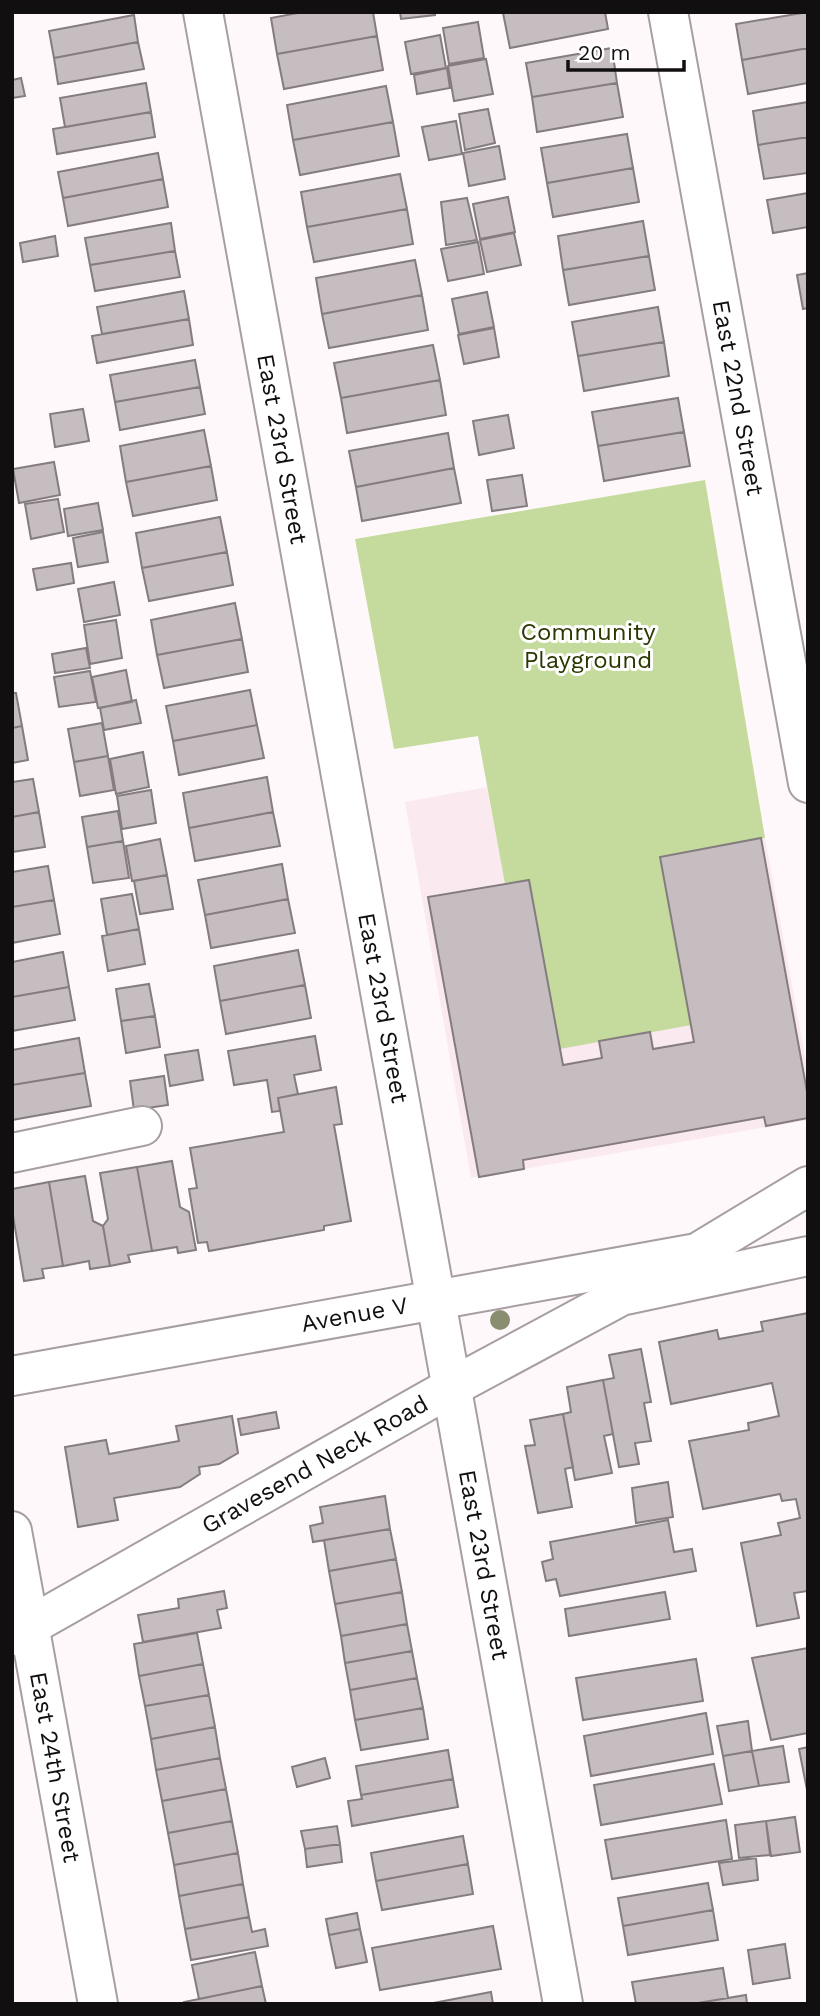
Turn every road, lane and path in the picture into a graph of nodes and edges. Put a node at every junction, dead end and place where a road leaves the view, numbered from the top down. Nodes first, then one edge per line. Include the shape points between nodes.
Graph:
1 (203, 12) edge
2 (668, 12) edge
3 (808, 783) edge
4 (142, 1126) dead end
5 (12, 1153) edge
6 (808, 1186) edge
7 (808, 1256) edge
8 (435, 1298) junction
9 (12, 1376) edge
10 (450, 1388) junction
11 (12, 1531) edge
12 (20, 1632) edge
13 (98, 2004) edge
14 (563, 2004) edge

1 - 8 street, East 23rd Street
2 - 3 street, East 22nd Street
4 - 5 street
6 - 8 street, Avenue V via 697,1253
7 - 10 street, Gravesend Neck Road via 621,1296
8 - 9 street, Avenue V
8 - 10 street, East 23rd Street
10 - 12 street, Gravesend Neck Road
10 - 14 street, East 23rd Street
11 - 12 street, East 24th Street
12 - 13 street, East 24th Street

